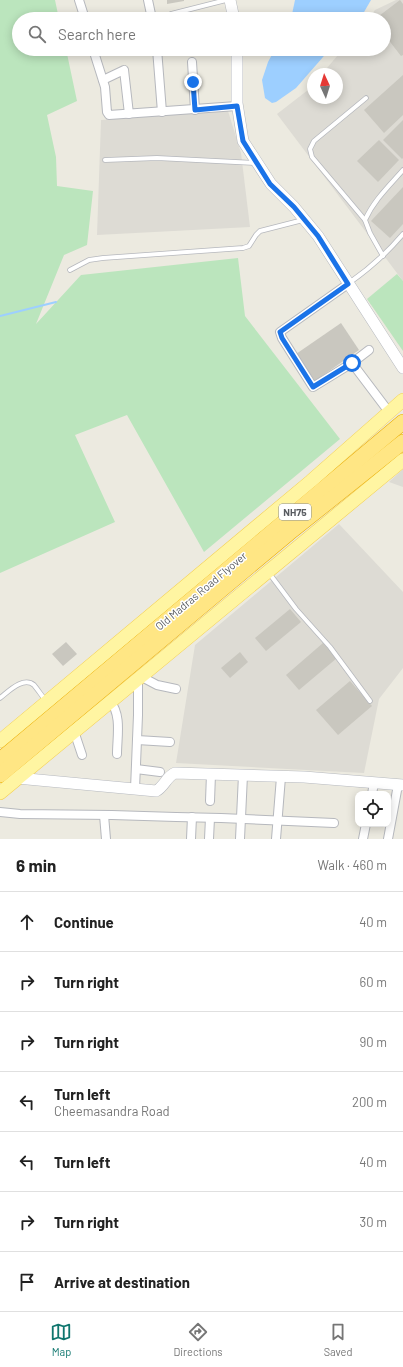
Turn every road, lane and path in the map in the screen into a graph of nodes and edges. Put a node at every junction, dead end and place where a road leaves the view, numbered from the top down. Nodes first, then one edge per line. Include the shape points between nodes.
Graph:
1 (79, 0) edge
2 (148, 0) edge
3 (226, 0) edge
4 (230, 0) edge
5 (83, 12) edge
6 (151, 12) edge
7 (179, 12) edge
8 (233, 12) edge
9 (95, 56) edge
10 (158, 56) edge
11 (237, 56) edge
12 (192, 62) dead end
13 (103, 80) junction
14 (366, 98) dead end
15 (237, 106) junction
16 (195, 110) junction
17 (162, 112) junction
18 (129, 114) junction
19 (105, 160) dead end
20 (257, 163) junction
21 (403, 170) edge
22 (305, 219) junction
23 (365, 220) junction
24 (403, 234) edge
25 (383, 256) junction
26 (70, 270) dead end
27 (348, 284) junction
28 (369, 350) dead end
29 (352, 363) junction
30 (403, 368) edge
31 (403, 400) edge
32 (389, 412) junction
33 (403, 422) edge
34 (403, 442) edge
35 (403, 460) edge
36 (268, 571) junction
37 (191, 607) junction
38 (139, 677) junction
39 (176, 689) dead end
40 (0, 698) edge
41 (110, 701) junction
42 (370, 701) dead end
43 (47, 702) junction
44 (74, 731) junction
45 (138, 740) junction
46 (0, 741) edge
47 (170, 742) dead end
48 (117, 754) dead end
49 (82, 755) dead end
50 (0, 760) edge
51 (136, 770) junction
52 (160, 772) dead end
53 (211, 774) junction
54 (0, 775) edge
55 (244, 775) junction
56 (281, 776) junction
57 (17, 778) junction
58 (400, 785) edge
59 (373, 788) edge
60 (134, 789) junction
61 (0, 792) edge
62 (210, 801) dead end
63 (0, 812) edge
64 (104, 815) junction
65 (192, 817) junction
66 (210, 818) junction
67 (241, 819) junction
68 (278, 821) junction
69 (334, 823) dead end
70 (365, 827) edge
71 (106, 839) edge
72 (191, 839) edge
73 (209, 839) edge
74 (240, 839) edge
75 (276, 839) edge
76 (363, 839) edge
77 (388, 839) edge

1 - 5 street
2 - 6 street
3 - 7 lane
4 - 8 street
9 - 13 street
10 - 17 street
11 - 15 street
12 - 16 street
13 - 18 street via 108,114
13 - 18 street via 124,70
14 - 23 lane via 314,142 310,149 312,157
15 - 16 street
15 - 20 street via 243,141
16 - 17 street
17 - 18 street
19 - 20 lane via 157,158
20 - 22 street via 270,184
21 - 23 lane via 379,197
22 - 26 lane via 260,230 249,246 243,248 102,258 89,260
22 - 27 street
23 - 25 lane
24 - 25 lane
25 - 27 lane
27 - 29 street via 280,332 313,387
27 - 30 street
28 - 29 street
29 - 32 street
31 - 32 main road
32 - 43 main road via 311,481
33 - 37 highway, Old Madras Road Flyover / NH75
34 - 37 highway, Old Madras Road Flyover / NH75 via 290,533
35 - 36 main road
36 - 38 main road
36 - 42 lane
37 - 50 highway, Old Madras Road Flyover / NH75
37 - 54 highway, Old Madras Road Flyover / NH75
38 - 39 street via 157,685
38 - 41 main road
38 - 45 street
40 - 43 lane via 19,684 28,683 33,684
41 - 44 main road
41 - 48 street via 117,713
43 - 46 main road
44 - 49 street
44 - 57 main road
45 - 47 street
45 - 51 street
51 - 52 street
51 - 60 street
53 - 55 street
53 - 60 street via 173,774 158,791
53 - 62 street
55 - 56 street
55 - 67 street
56 - 59 street
56 - 68 street
57 - 60 street
57 - 61 main road
58 - 59 street
58 - 77 street
63 - 64 street
64 - 65 street
64 - 71 street
65 - 66 street
65 - 72 street
66 - 67 street
66 - 73 street
67 - 68 street
67 - 74 street
68 - 69 street
68 - 75 street
70 - 76 street

